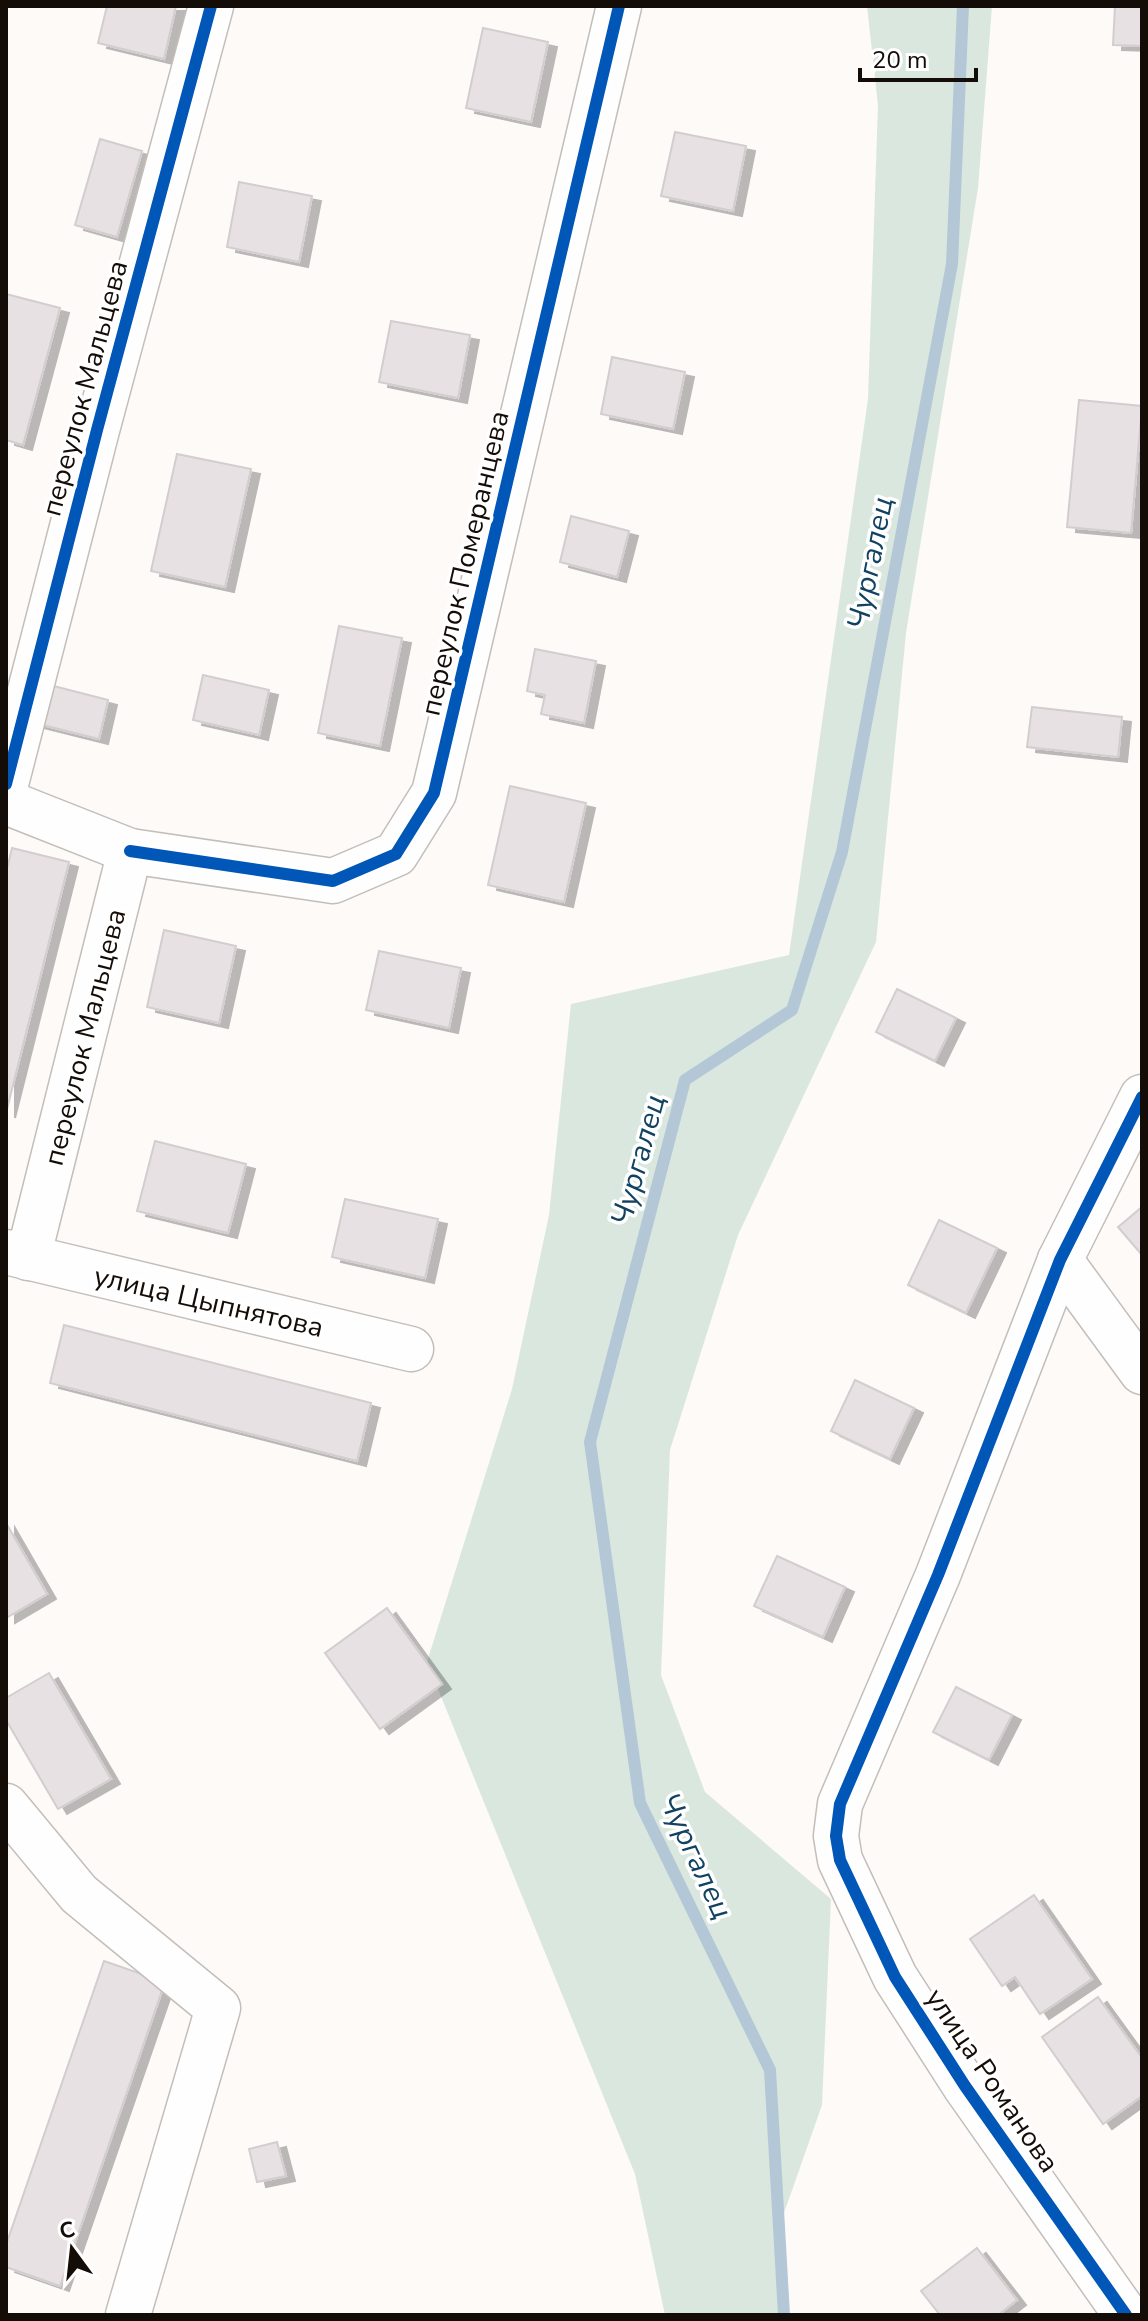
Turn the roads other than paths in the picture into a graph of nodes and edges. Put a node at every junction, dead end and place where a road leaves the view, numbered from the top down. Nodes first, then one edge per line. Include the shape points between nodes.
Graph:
1 (211, 6) edge
2 (619, 6) edge
3 (6, 784) edge
4 (6, 802) edge
5 (130, 851) junction
6 (1142, 1097) edge
7 (17, 1255) edge
8 (1060, 1260) junction
9 (411, 1349) dead end
10 (1142, 1372) edge
11 (6, 1806) edge
12 (128, 2315) edge
13 (1126, 2315) edge

1 - 3 street, переулок Мальцева
2 - 5 street, переулок Померанцева via 434,793 396,854 333,881
4 - 5 street
5 - 7 street, переулок Мальцева
6 - 8 street
7 - 9 street, улица Цыпнятова
8 - 10 street
8 - 13 street, улица Романова via 938,1575 840,1804 836,1836 840,1860 895,1977
11 - 12 street via 79,1894 218,2008

